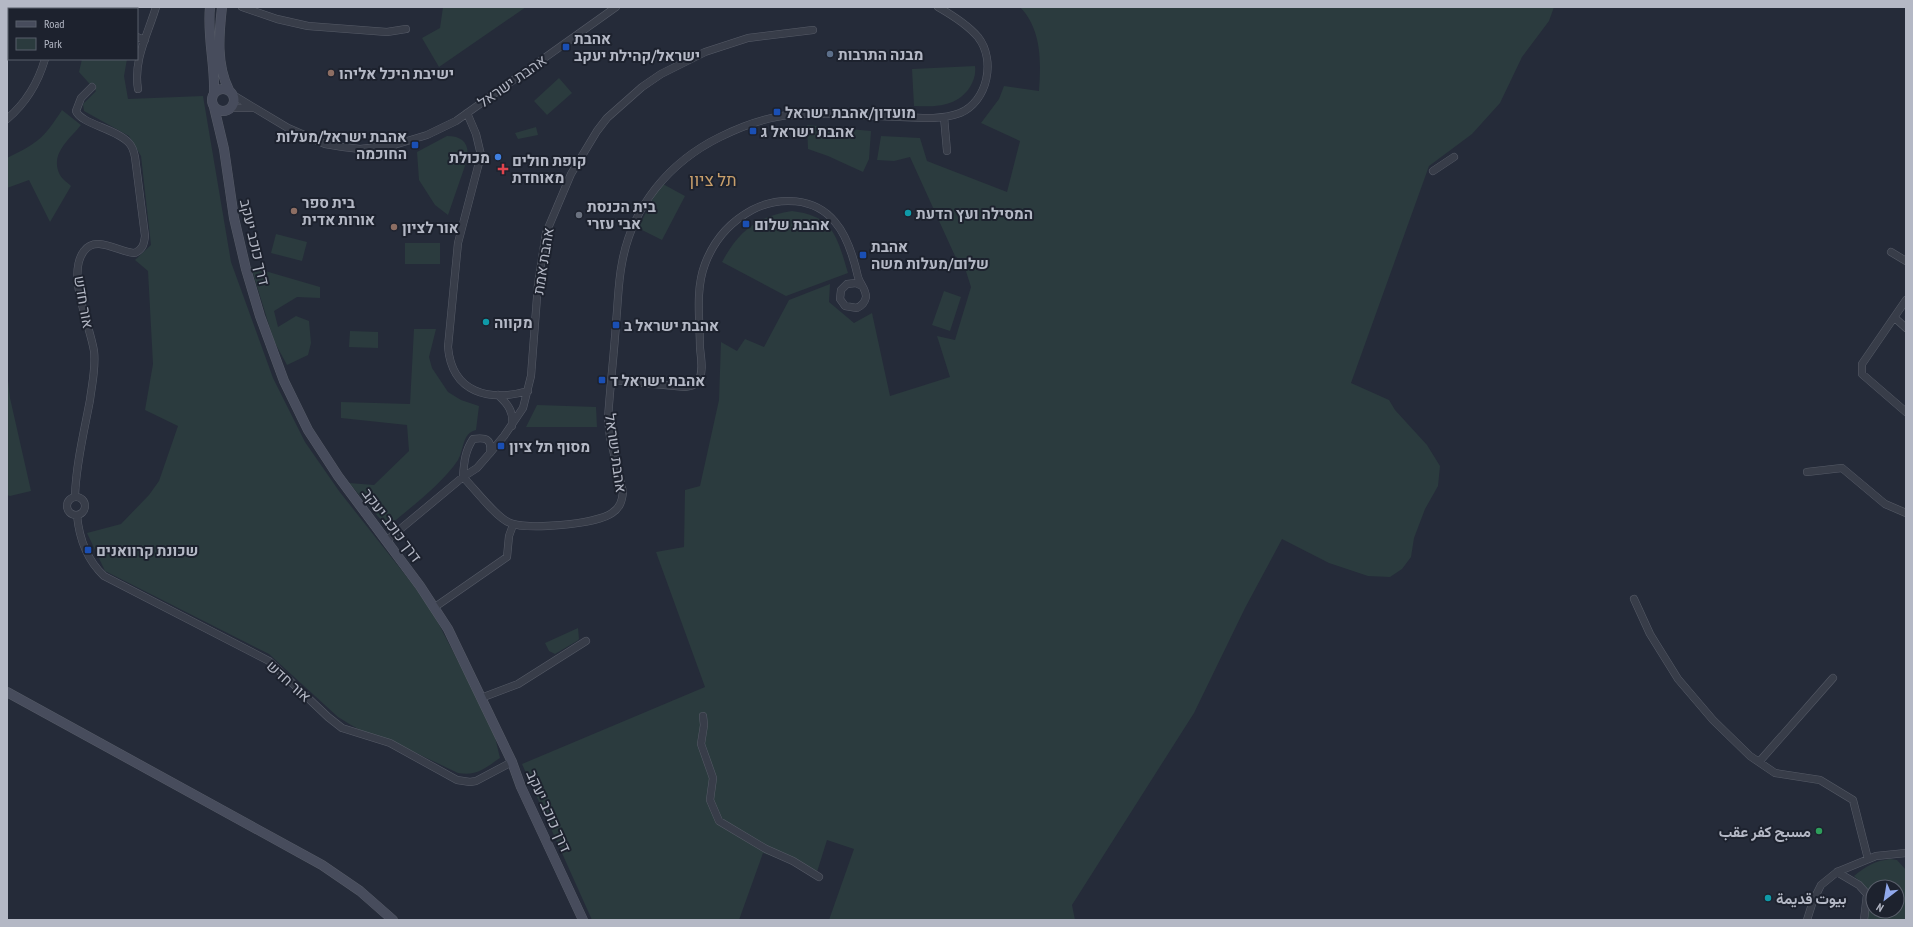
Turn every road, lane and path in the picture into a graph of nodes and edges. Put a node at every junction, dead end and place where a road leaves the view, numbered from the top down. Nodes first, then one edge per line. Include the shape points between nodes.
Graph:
1 (156, 7) edge
2 (210, 7) edge
3 (222, 7) edge
4 (242, 7) edge
5 (616, 7) edge
6 (938, 7) edge
7 (406, 29) dead end
8 (813, 30) dead end
9 (138, 37) edge
10 (145, 40) junction
11 (45, 60) edge
12 (92, 87) dead end
13 (138, 89) dead end
14 (214, 92) junction
15 (231, 93) junction
16 (214, 107) junction
17 (230, 109) junction
18 (257, 109) junction
19 (467, 113) junction
20 (944, 117) junction
21 (7, 119) edge
22 (220, 134) junction
23 (947, 151) dead end
24 (1454, 157) dead end
25 (1433, 171) dead end
26 (1891, 252) dead end
27 (1906, 260) edge
28 (856, 267) junction
29 (851, 283) junction
30 (860, 285) junction
31 (1906, 300) edge
32 (1894, 318) junction
33 (1906, 328) edge
34 (611, 380) junction
35 (528, 391) junction
36 (498, 395) junction
37 (1906, 412) edge
38 (512, 426) junction
39 (490, 453) junction
40 (1808, 472) dead end
41 (463, 477) junction
42 (75, 496) junction
43 (1906, 513) edge
44 (77, 515) junction
45 (513, 525) junction
46 (386, 541) junction
47 (1634, 599) dead end
48 (435, 607) junction
49 (586, 641) dead end
50 (1833, 678) dead end
51 (7, 692) edge
52 (481, 698) junction
53 (703, 716) dead end
54 (512, 762) junction
55 (1759, 762) junction
56 (1906, 853) edge
57 (1868, 859) junction
58 (1837, 872) junction
59 (819, 877) dead end
60 (393, 920) edge
61 (583, 920) edge
62 (1807, 920) edge
63 (1864, 920) edge

1 - 10 street
2 - 14 street
3 - 15 street via 222,73
4 - 7 street via 301,25 387,32
5 - 19 street, אהבת ישראל
6 - 20 street, אהבת ישראל via 978,37 988,64 984,87 975,102 959,113
8 - 35 street, אהבת אמת via 748,38 705,52 661,74 642,87 597,131 570,174 546,233 538,284
9 - 10 street
10 - 13 street via 137,72
11 - 21 street via 28,96
12 - 42 street, אור חדש via 81,98 76,111 84,119 121,136 132,148 136,157 146,236 140,251 135,253 95,244 89,246 81,256 78,271 80,295 95,362 76,475
14 - 15 street via 221,89
14 - 16 street via 211,100
15 - 17 street via 234,102
15 - 18 street, אהבת ישראל
16 - 17 street via 221,111
16 - 22 street, דרך כוכב יעקב
17 - 18 street
17 - 22 street, דרך כוכב יעקב via 222,121
18 - 19 street, אהבת ישראל via 306,137 325,144 360,149 414,140
19 - 36 street via 481,155 458,243 449,358 455,375 461,382 474,390
20 - 23 street
20 - 34 street, אהבת ישראל via 804,114 768,118 706,143 676,166 647,199 626,244 620,280
22 - 46 street, דרך כוכב יעקב via 234,218 246,269 284,382 322,452
24 - 25 street
26 - 27 street
28 - 29 street
28 - 30 street
28 - 34 street via 842,231 835,221 818,208 796,200 769,203 753,210 731,224 705,264 699,297 701,368 698,382 685,387
29 - 30 street
29 - 30 street via 843,287 840,295 842,303 849,308 857,308 865,300 865,292
31 - 32 street
32 - 33 street
32 - 37 street via 1862,364 1862,374
34 - 45 street, אהבת ישראל via 609,428 623,492 618,508 609,515 575,522 531,527
35 - 36 street
35 - 38 street, אהבת אמת via 523,408
36 - 38 street via 512,411
38 - 39 street, אהבת אמת
39 - 41 street, אהבת אמת via 477,468
39 - 41 street via 489,441 482,438 473,439 464,458
40 - 43 street via 1842,468 1885,504
41 - 45 street, אהבת ישראל via 498,515
41 - 46 street, אהבת אמת
42 - 44 street via 69,500 67,507 72,514
42 - 44 street via 82,498 85,506 83,512
44 - 54 street, אור חדש via 83,543 95,566 104,576 269,661 342,728 390,743 450,777 463,781 476,781
45 - 48 street via 507,557
46 - 48 street, דרך כוכב יעקב
47 - 55 street via 1650,634 1678,679 1713,720
48 - 52 street, דרך כוכב יעקב via 455,642
49 - 52 street via 518,684
50 - 55 street
51 - 60 street via 322,865 360,891
52 - 54 street, דרך כוכב יעקב
53 - 59 street via 701,744 713,778 710,800 719,821
54 - 61 street, דרך כוכב יעקב
55 - 57 street via 1775,773 1820,780 1854,800
56 - 57 street
57 - 58 street
58 - 62 street via 1821,885
58 - 63 street via 1859,885 1867,894

